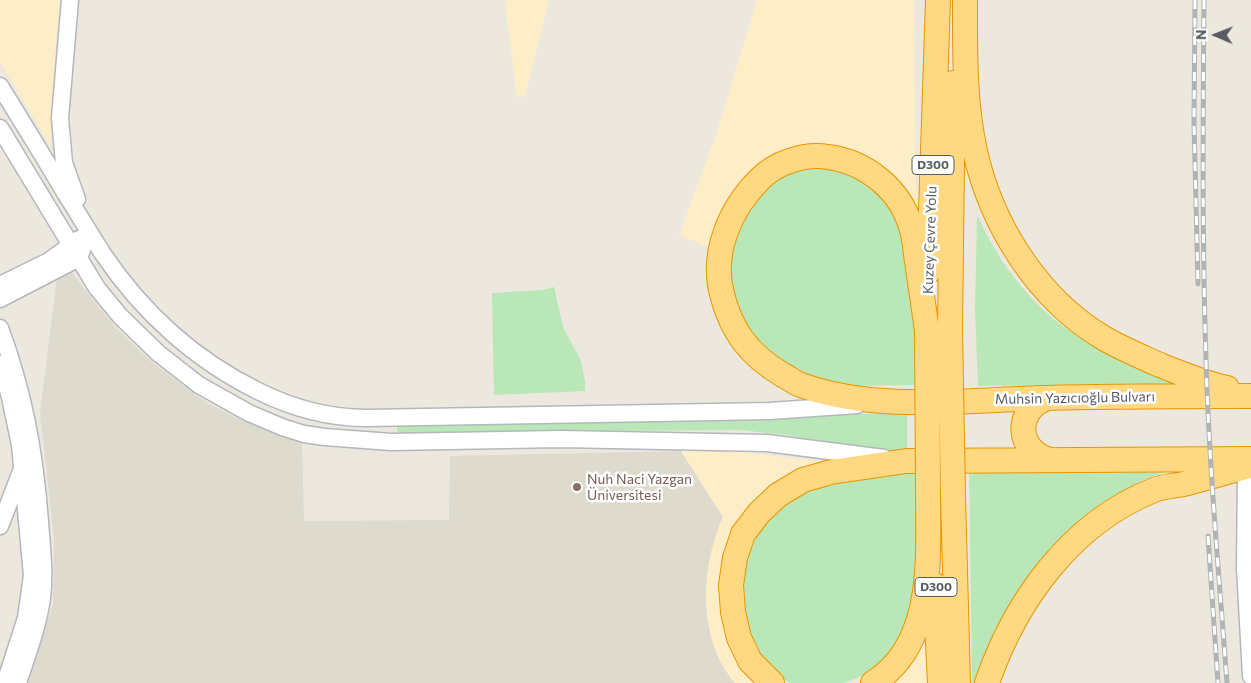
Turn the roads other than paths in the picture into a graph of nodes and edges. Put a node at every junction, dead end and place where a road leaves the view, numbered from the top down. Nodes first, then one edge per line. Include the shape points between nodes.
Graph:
1 (70, 0) edge
2 (938, 0) edge
3 (957, 0) edge
4 (964, 0) edge
5 (0, 86) edge
6 (0, 128) edge
7 (90, 232) junction
8 (75, 251) junction
9 (0, 285) edge
10 (0, 299) edge
11 (0, 328) edge
12 (939, 330) junction
13 (0, 364) edge
14 (1251, 395) edge
15 (1047, 398) junction
16 (5, 400) edge
17 (899, 403) junction
18 (1050, 460) junction
19 (906, 461) junction
20 (1249, 464) edge
21 (23, 467) junction
22 (928, 491) junction
23 (0, 526) edge
24 (1251, 676) edge
25 (5, 683) edge
26 (18, 683) edge
27 (772, 683) edge
28 (873, 683) edge
29 (940, 683) edge
30 (958, 683) edge
31 (987, 683) edge

1 - 7 street via 60,135 64,163
2 - 12 highway, Kuzey Çevre Yolu / D300
3 - 12 highway, Kuzey Çevre Yolu / D300
4 - 14 highway via 966,80 975,151 995,210 1023,259 1057,302 1100,336 1189,377
5 - 7 street
6 - 8 street
7 - 8 street
7 - 17 street via 136,297 161,324 197,354 267,395 324,414 367,418 770,411
8 - 9 street
8 - 10 street
8 - 19 street via 113,309 171,365 248,413 304,434 391,442 561,439 767,444
11 - 26 street via 18,382 31,438 43,556 40,611
12 - 17 highway, Muhsin Yazıcıoğlu Bulvarı via 912,227 902,205 869,171 848,160 804,156 765,173 738,204 722,244 719,267 726,311 742,341 765,365 799,384 841,395
12 - 22 highway, D300, bridge
12 - 30 highway, D300, bridge via 953,496
13 - 16 street
14 - 15 highway, Muhsin Yazıcıoğlu Bulvarı
15 - 17 highway, Muhsin Yazıcıoğlu Bulvarı
15 - 18 highway via 1030,408 1023,427 1025,440 1032,451
16 - 21 street
18 - 19 highway
18 - 20 highway
19 - 27 highway via 831,472 803,480 778,495 743,534 731,585 733,612 739,638 750,661
20 - 24 street via 1244,568
20 - 31 highway via 1156,490 1115,511 1085,533 1065,551 1028,597 996,657
21 - 23 street
21 - 25 street via 31,589 26,618
22 - 28 highway via 926,586 920,620 906,652 887,675
22 - 29 highway, D300

